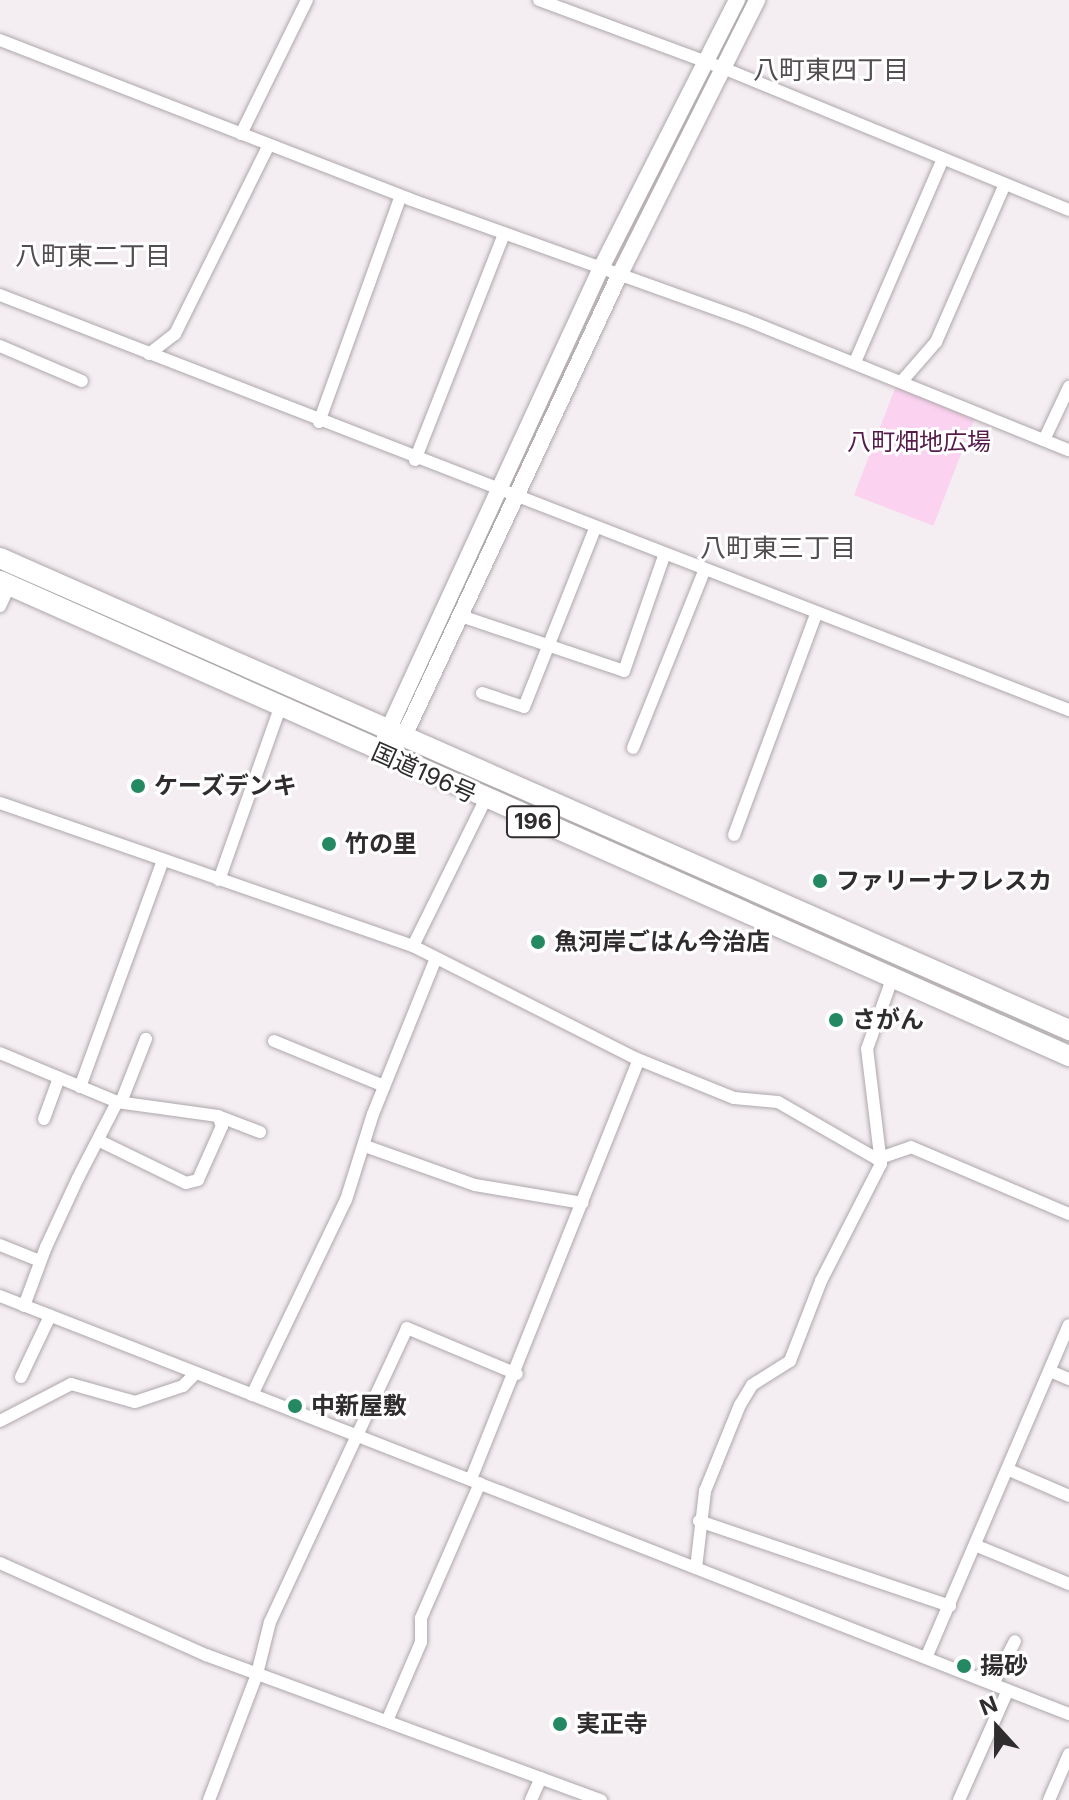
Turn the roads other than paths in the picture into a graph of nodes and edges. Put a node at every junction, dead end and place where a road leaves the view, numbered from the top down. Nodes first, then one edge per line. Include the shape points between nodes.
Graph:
1 (307, 0) edge
2 (539, 0) edge
3 (737, 0) edge
4 (757, 0) edge
5 (0, 40) edge
6 (707, 61) junction
7 (723, 68) junction
8 (241, 134) junction
9 (269, 145) junction
10 (943, 159) junction
11 (1004, 186) junction
12 (401, 196) junction
13 (1069, 210) edge
14 (504, 234) junction
15 (600, 270) junction
16 (618, 278) junction
17 (0, 295) edge
18 (0, 346) edge
19 (149, 354) junction
20 (855, 362) junction
21 (82, 381) dead end
22 (902, 381) junction
23 (1069, 387) edge
24 (319, 422) junction
25 (1044, 440) junction
26 (1069, 450) edge
27 (415, 460) junction
28 (508, 495) junction
29 (595, 529) junction
30 (664, 556) junction
31 (0, 558) edge
32 (704, 571) junction
33 (5, 583) edge
34 (0, 606) edge
35 (816, 614) junction
36 (461, 616) junction
37 (548, 646) junction
38 (482, 693) dead end
39 (280, 708) junction
40 (1069, 710) edge
41 (395, 732) junction
42 (633, 748) dead end
43 (384, 755) junction
44 (485, 800) junction
45 (0, 803) edge
46 (734, 835) dead end
47 (163, 860) junction
48 (219, 880) junction
49 (413, 946) junction
50 (436, 958) junction
51 (892, 979) junction
52 (1069, 1030) edge
53 (146, 1039) dead end
54 (274, 1041) dead end
55 (0, 1053) edge
56 (1069, 1056) edge
57 (639, 1060) junction
58 (59, 1078) junction
59 (384, 1086) junction
60 (80, 1087) junction
61 (119, 1102) junction
62 (218, 1116) junction
63 (44, 1119) dead end
64 (260, 1132) dead end
65 (98, 1140) junction
66 (365, 1146) junction
67 (880, 1156) junction
68 (583, 1203) junction
69 (1069, 1214) edge
70 (0, 1245) edge
71 (40, 1261) junction
72 (0, 1296) edge
73 (24, 1306) junction
74 (50, 1316) junction
75 (1069, 1325) edge
76 (1050, 1371) junction
77 (196, 1373) junction
78 (517, 1374) junction
79 (21, 1377) dead end
80 (1069, 1379) edge
81 (252, 1395) junction
82 (0, 1421) edge
83 (357, 1436) junction
84 (1009, 1470) junction
85 (476, 1481) junction
86 (1069, 1496) edge
87 (699, 1521) junction
88 (977, 1546) junction
89 (0, 1563) edge
90 (696, 1568) junction
91 (1069, 1584) edge
92 (950, 1606) junction
93 (1015, 1641) dead end
94 (926, 1658) junction
95 (257, 1674) junction
96 (993, 1684) junction
97 (1008, 1690) junction
98 (1069, 1714) edge
99 (387, 1721) junction
100 (1069, 1754) edge
101 (541, 1778) junction
102 (209, 1800) edge
103 (531, 1800) edge
104 (601, 1800) edge
105 (959, 1800) edge
106 (1049, 1800) edge

1 - 8 street
2 - 6 street
3 - 6 street
4 - 7 street
5 - 8 street
6 - 7 street
6 - 15 street
7 - 10 street
7 - 16 street
8 - 9 street
9 - 12 street
9 - 19 street via 175,334
10 - 11 street
10 - 20 street
11 - 13 street
11 - 22 street via 936,342
12 - 14 street
12 - 24 street
14 - 15 street
14 - 27 street
15 - 16 street
15 - 28 street
16 - 20 street
16 - 28 street
17 - 19 street
18 - 21 street
19 - 24 street
20 - 22 street
22 - 25 street
23 - 25 street
24 - 27 street
25 - 26 street
27 - 28 street
28 - 29 street
28 - 36 street
28 - 41 street
29 - 30 street
29 - 37 street
30 - 32 street
30 - 37 street via 624,671
31 - 41 highway, 国道196号 / 196
32 - 35 street
32 - 42 street
33 - 34 street
33 - 39 highway, 国道196号 / 196
35 - 40 street
35 - 46 street
36 - 37 street
36 - 41 street
37 - 38 street via 524,707
39 - 43 highway, 国道196号 / 196
39 - 48 street
41 - 43 street
41 - 52 highway, 国道196号 / 196
43 - 44 highway, 国道196号 / 196
44 - 49 street
44 - 51 highway, 国道196号 / 196
45 - 47 street
47 - 48 street
47 - 60 street
48 - 49 street
49 - 50 street
50 - 57 street
50 - 59 street
51 - 56 highway, 国道196号 / 196
51 - 67 street via 867,1049
53 - 61 street
54 - 59 street
55 - 58 street
57 - 67 street via 734,1098 778,1102
57 - 68 street
58 - 60 street
58 - 63 street
59 - 66 street
60 - 61 street
61 - 62 street
61 - 65 street
62 - 64 street
62 - 65 street via 222,1126 198,1180 186,1183
65 - 71 street
66 - 68 street via 475,1185
66 - 81 street via 346,1200
67 - 69 street via 911,1147
67 - 87 street via 790,1361 752,1385 740,1405
68 - 78 street
70 - 71 street
71 - 73 street
72 - 73 street
73 - 74 street
74 - 77 street
74 - 79 street
75 - 76 street
76 - 80 street
76 - 84 street
77 - 81 street
77 - 82 street via 183,1386 135,1402 71,1384
78 - 83 street via 407,1328
78 - 85 street
81 - 83 street
83 - 85 street
83 - 95 street via 270,1622
84 - 86 street
84 - 88 street
85 - 90 street
85 - 99 street via 421,1618 421,1642
87 - 90 street
87 - 92 street
88 - 91 street
88 - 92 street
89 - 95 street via 60,1594
90 - 94 street
92 - 94 street
93 - 96 street
94 - 96 street
95 - 99 street
95 - 102 street
96 - 97 street
97 - 98 street
97 - 105 street
99 - 101 street
100 - 106 street
101 - 103 street
101 - 104 street

